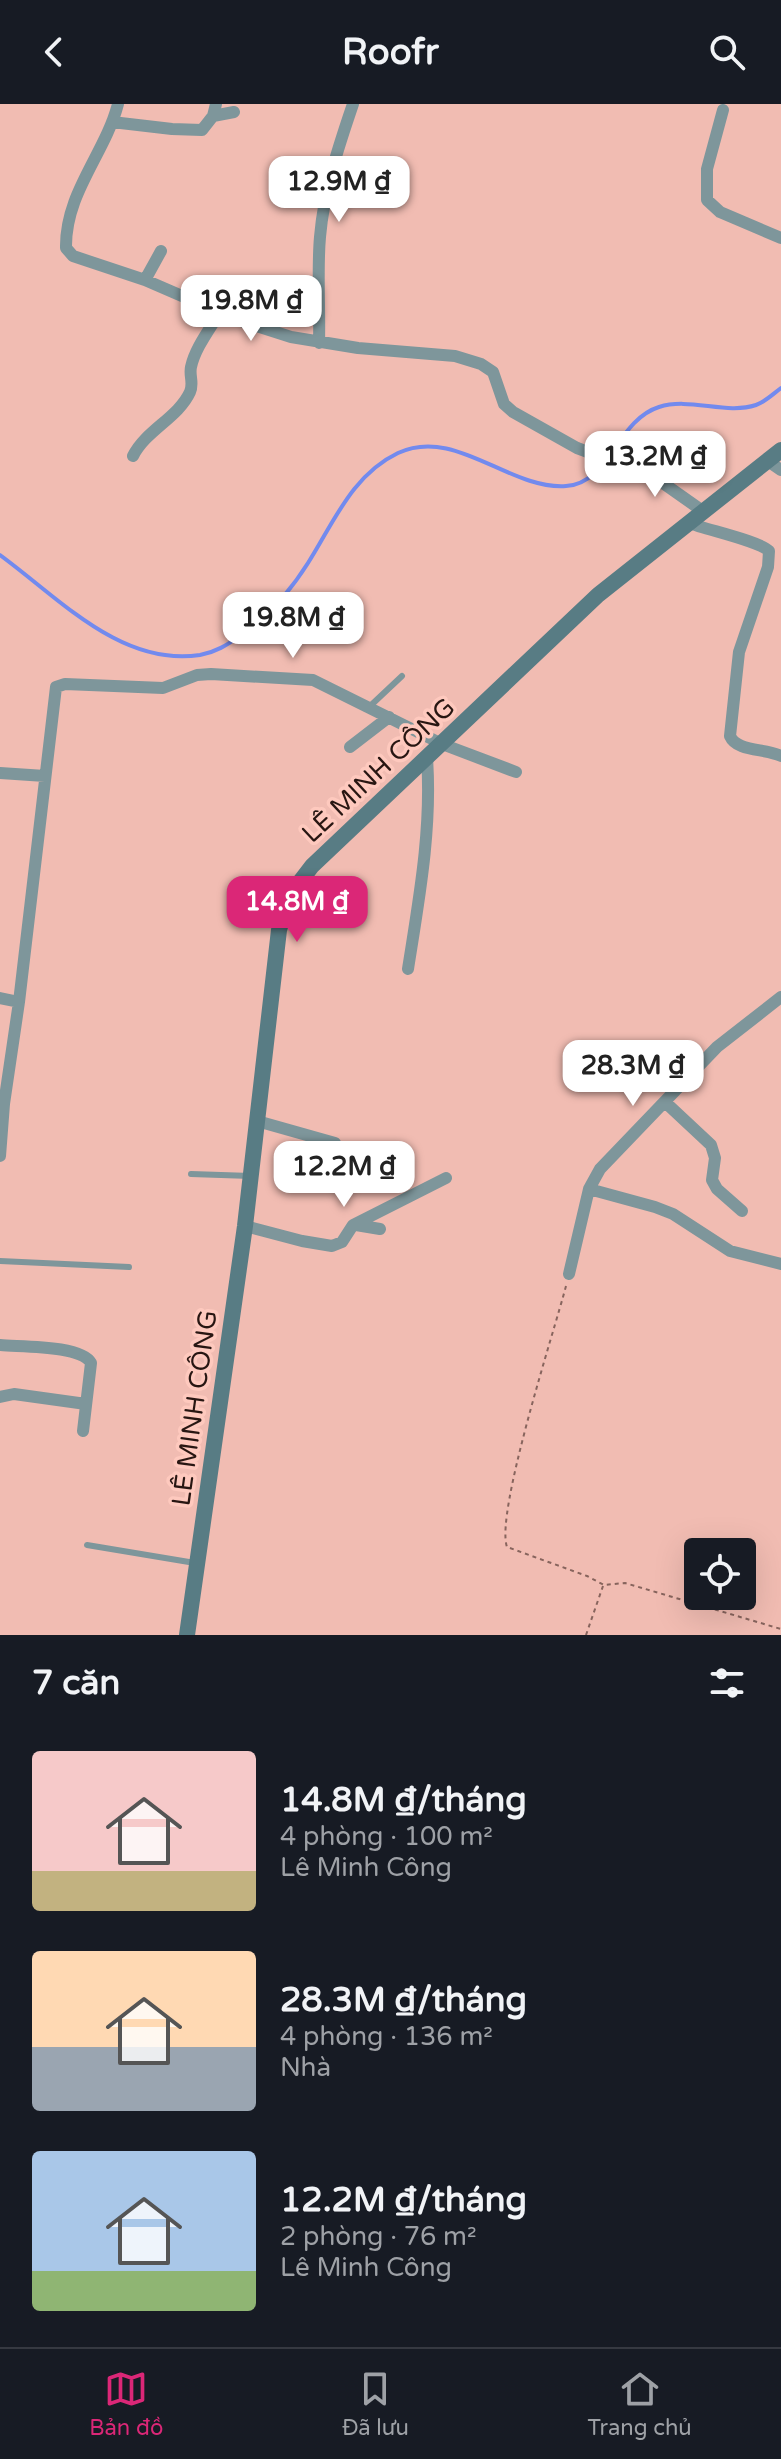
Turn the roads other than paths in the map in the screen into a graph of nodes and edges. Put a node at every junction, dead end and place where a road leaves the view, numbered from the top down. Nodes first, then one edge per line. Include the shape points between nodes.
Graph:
1 (118, 104) edge
2 (353, 104) edge
3 (215, 110) edge
4 (723, 110) dead end
5 (234, 112) dead end
6 (112, 122) junction
7 (781, 238) edge
8 (161, 251) dead end
9 (145, 280) junction
10 (220, 312) junction
11 (319, 343) junction
12 (781, 450) edge
13 (133, 456) dead end
14 (774, 466) edge
15 (704, 512) junction
16 (689, 523) junction
17 (402, 676) dead end
18 (368, 708) junction
19 (389, 717) junction
20 (442, 744) junction
21 (350, 747) dead end
22 (781, 756) edge
23 (427, 758) junction
24 (516, 772) dead end
25 (0, 773) edge
26 (45, 776) junction
27 (408, 969) dead end
28 (781, 997) edge
29 (0, 998) edge
30 (19, 1002) junction
31 (0, 1034) edge
32 (15, 1036) junction
33 (3, 1090) edge
34 (665, 1102) junction
35 (257, 1121) junction
36 (335, 1143) dead end
37 (0, 1156) edge
38 (191, 1174) dead end
39 (251, 1176) junction
40 (446, 1178) dead end
41 (589, 1189) junction
42 (742, 1211) dead end
43 (353, 1225) junction
44 (245, 1226) junction
45 (380, 1229) dead end
46 (0, 1261) edge
47 (781, 1264) edge
48 (129, 1267) dead end
49 (569, 1274) road end
50 (0, 1345) edge
51 (0, 1397) edge
52 (86, 1404) junction
53 (83, 1431) dead end
54 (87, 1545) dead end
55 (195, 1563) junction
56 (187, 1635) edge

1 - 6 street
2 - 11 street via 332,165 319,241
3 - 5 street
3 - 6 street via 202,130
4 - 7 street via 707,169 707,200 720,212
6 - 9 street via 77,194 66,248 79,260
8 - 9 street
9 - 10 street
10 - 11 street
10 - 13 street via 191,367 190,393
11 - 15 street via 443,354 481,364 493,372 504,404 513,412 566,443 653,476
12 - 14 main road, LÊ MINH CÔNG
14 - 15 main road, LÊ MINH CÔNG
15 - 16 main road, LÊ MINH CÔNG
16 - 20 main road, LÊ MINH CÔNG via 598,595
16 - 22 street via 769,551 739,652 730,736 740,747
17 - 18 lane
18 - 19 street
18 - 26 street via 302,678 197,675 163,688 65,684 56,687
19 - 20 street
19 - 21 street
20 - 23 main road, LÊ MINH CÔNG
20 - 24 street
23 - 27 street via 429,824
23 - 35 main road, LÊ MINH CÔNG via 312,866 289,896 275,957
25 - 26 street
26 - 30 street
28 - 34 street via 730,1035
29 - 30 street
30 - 32 street
31 - 32 street
32 - 33 street
33 - 37 street
34 - 41 street via 600,1169
34 - 42 street via 711,1145 712,1180
35 - 36 street
35 - 39 main road, LÊ MINH CÔNG
38 - 39 lane
39 - 44 main road, LÊ MINH CÔNG
40 - 43 street
41 - 47 street via 673,1214 730,1251
41 - 49 street
43 - 44 street via 342,1242 332,1246
43 - 45 street
44 - 55 main road, LÊ MINH CÔNG
46 - 48 lane
50 - 52 street via 88,1357
51 - 52 street via 14,1394
52 - 53 street
54 - 55 lane
55 - 56 main road, LÊ MINH CÔNG

